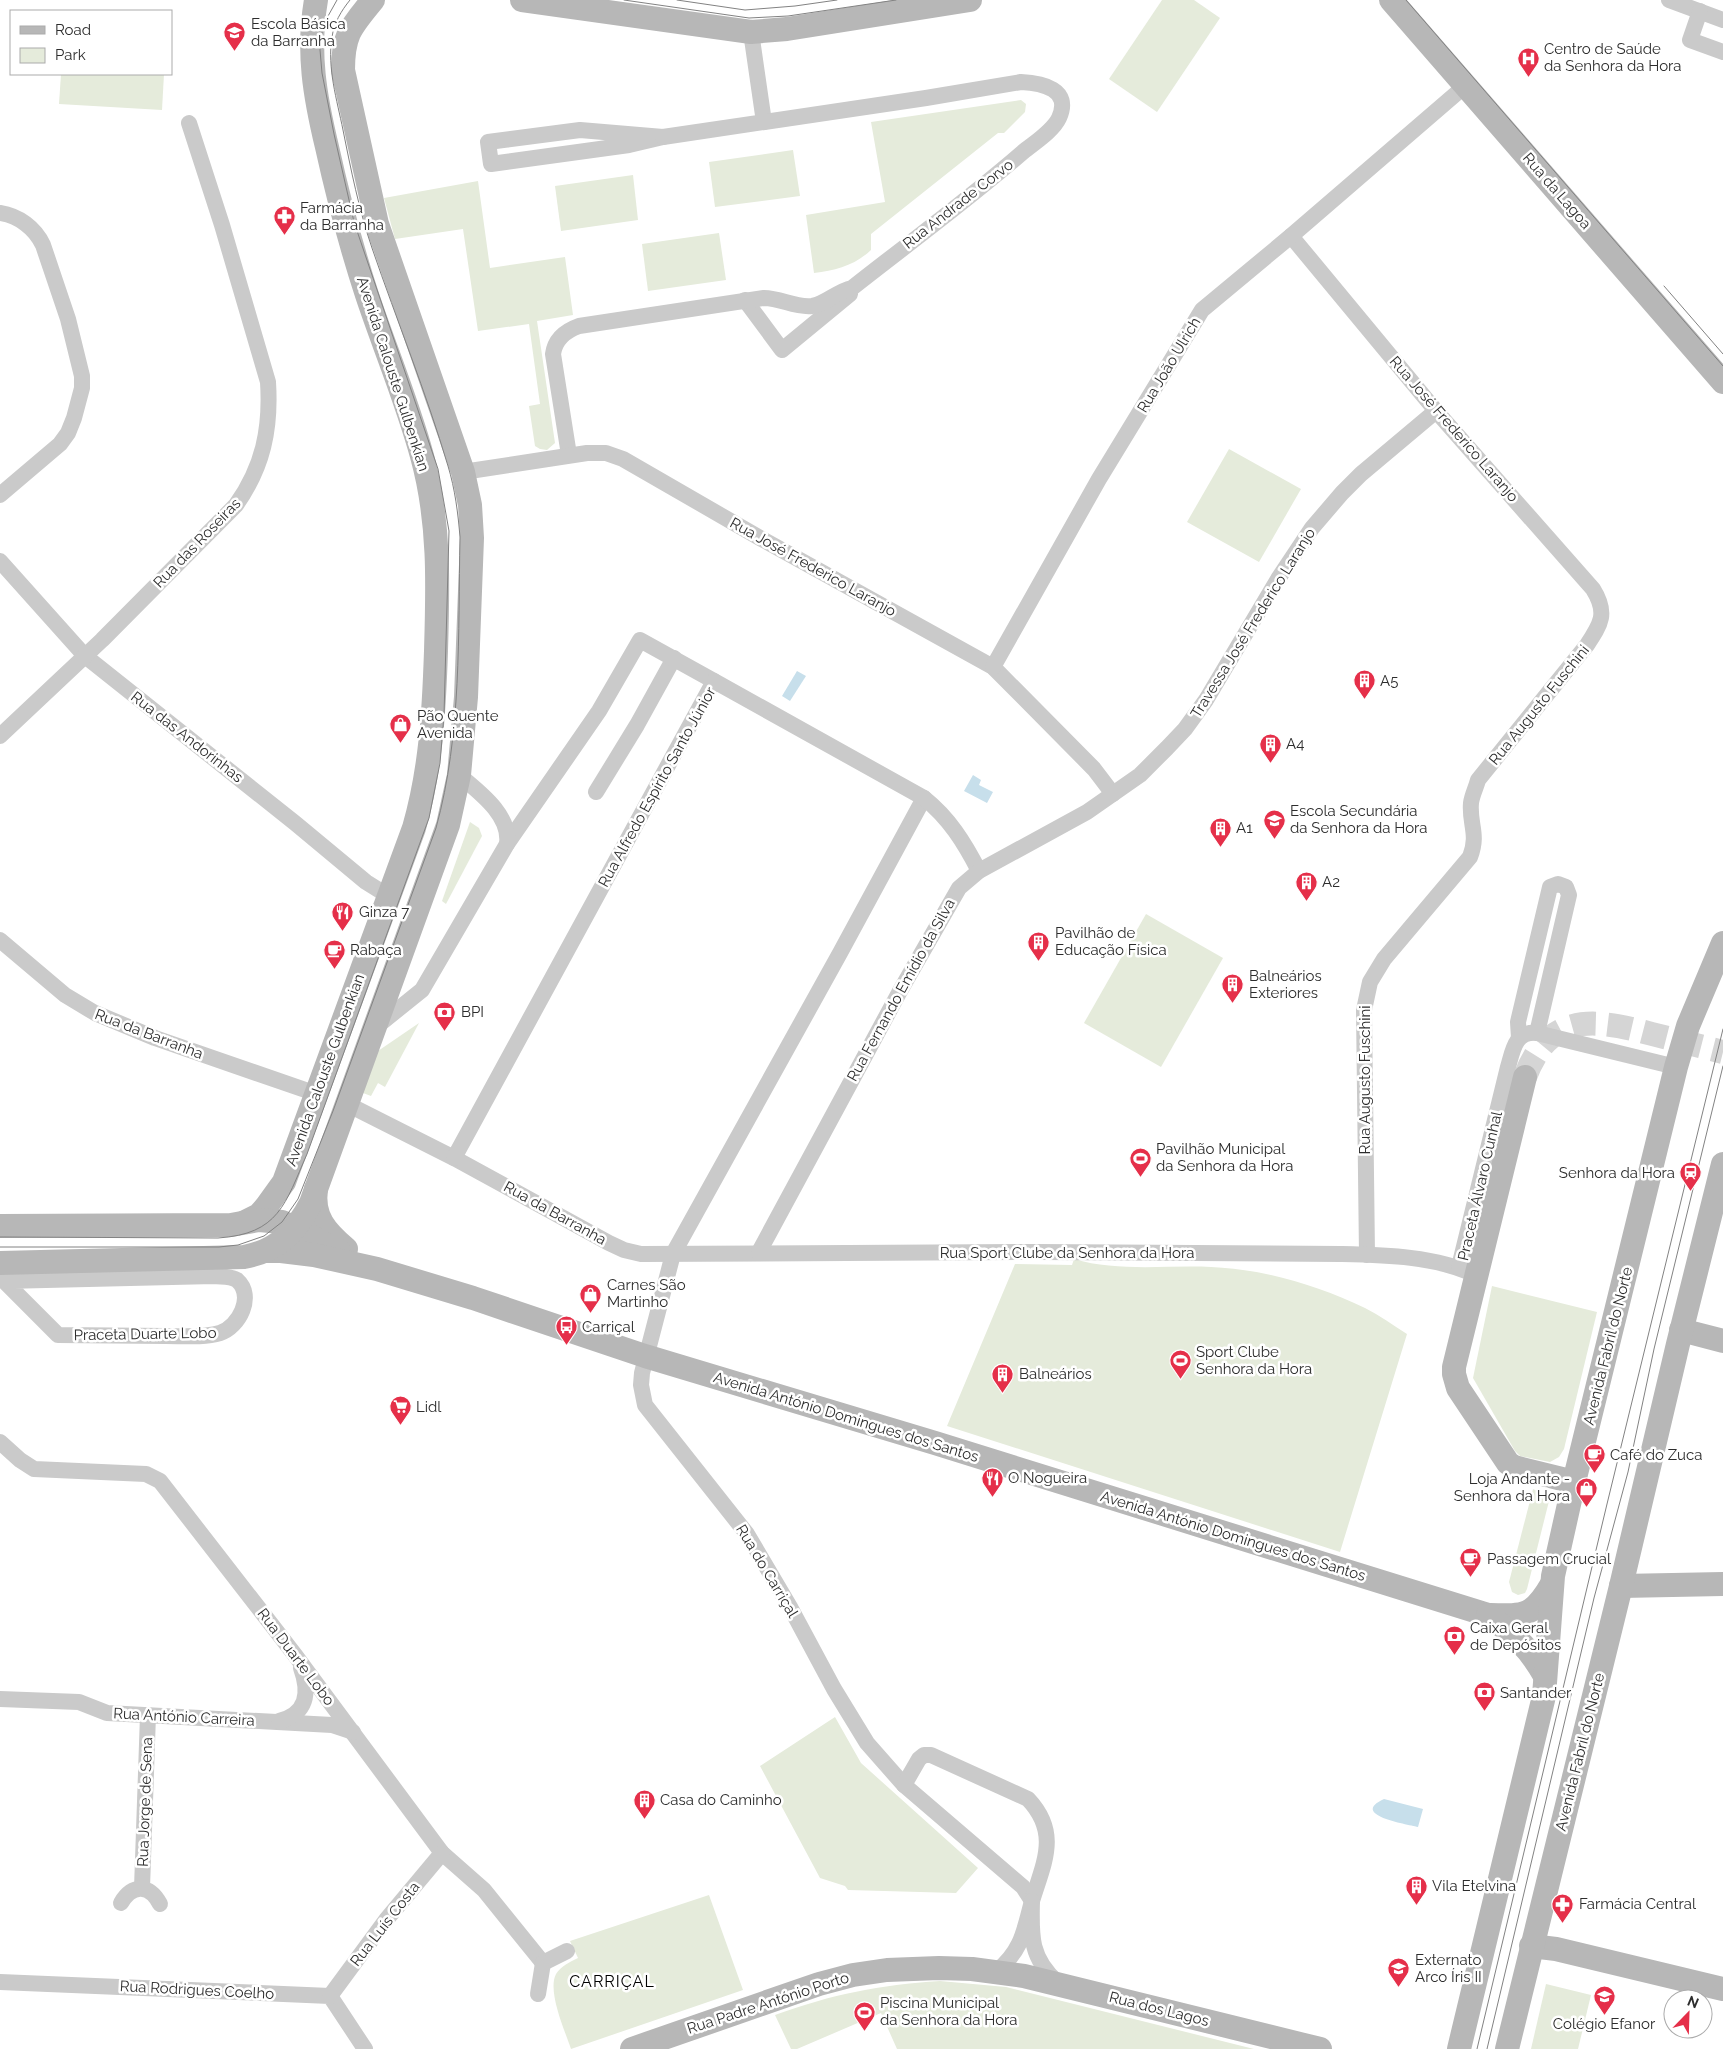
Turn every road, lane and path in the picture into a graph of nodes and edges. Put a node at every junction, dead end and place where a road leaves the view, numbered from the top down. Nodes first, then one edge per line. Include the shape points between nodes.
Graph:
1 (316, 0) edge
2 (355, 0) edge
3 (372, 0) edge
4 (522, 0) edge
5 (970, 0) edge
6 (1391, 0) edge
7 (1668, 0) edge
8 (1700, 11) junction
9 (1723, 20) edge
10 (751, 32) junction
11 (1723, 52) edge
12 (1465, 86) junction
13 (189, 122) dead end
14 (764, 122) junction
15 (663, 137) junction
16 (0, 213) edge
17 (1291, 236) junction
18 (852, 288) junction
19 (746, 300) junction
20 (1723, 382) edge
21 (1436, 411) junction
22 (569, 455) junction
23 (463, 472) junction
24 (0, 495) edge
25 (0, 561) edge
26 (1600, 626) joint
27 (85, 656) junction
28 (674, 658) junction
29 (993, 667) junction
30 (714, 681) junction
31 (0, 736) edge
32 (428, 765) junction
33 (459, 775) junction
34 (596, 792) dead end
35 (1112, 794) junction
36 (924, 798) junction
37 (507, 844) junction
38 (979, 870) junction
39 (390, 897) junction
40 (0, 940) edge
41 (1723, 943) edge
42 (374, 1028) junction
43 (1537, 1033) junction
44 (1519, 1038) junction
45 (1676, 1067) junction
46 (1525, 1077) tunnel mouth
47 (317, 1094) junction
48 (347, 1104) junction
49 (454, 1158) junction
50 (1723, 1164) edge
51 (316, 1189) junction
52 (245, 1222) junction
53 (0, 1226) edge
54 (295, 1228) junction
55 (266, 1251) junction
56 (759, 1252) junction
57 (673, 1254) junction
58 (1366, 1255) junction
59 (377, 1269) junction
60 (1467, 1271) junction
61 (1, 1275) edge
62 (1681, 1330) junction
63 (1723, 1341) edge
64 (645, 1356) junction
65 (0, 1442) edge
66 (1574, 1482) junction
67 (1552, 1584) junction
68 (1723, 1584) edge
69 (1621, 1586) junction
70 (1488, 1615) junction
71 (295, 1655) junction
72 (1545, 1676) junction
73 (0, 1699) edge
74 (148, 1715) junction
75 (279, 1721) junction
76 (353, 1732) junction
77 (904, 1785) junction
78 (442, 1853) junction
79 (142, 1888) junction
80 (1032, 1901) junction
81 (122, 1902) dead end
82 (160, 1904) dead end
83 (1531, 1946) junction
84 (566, 1951) dead end
85 (543, 1963) junction
86 (997, 1971) junction
87 (0, 1982) edge
88 (1058, 1983) junction
89 (1723, 1989) edge
90 (538, 1994) dead end
91 (330, 1996) junction
92 (639, 2048) edge
93 (365, 2049) edge
94 (1320, 2049) edge
95 (1459, 2049) edge
96 (1507, 2049) edge

1 - 32 main road, Avenida Calouste Gulbenkian via 311,33 312,71 333,176 351,246 416,435 436,528 438,608 434,714
2 - 3 main road
3 - 23 main road, Avenida Calouste Gulbenkian via 349,32 342,70 377,224
4 - 10 main road
5 - 10 main road
6 - 12 main road, Rua da Lagoa
7 - 8 street
8 - 9 street
8 - 11 street via 1690,40
10 - 14 street
12 - 17 street, Rua João Ulrich
12 - 20 main road, Rua da Lagoa
13 - 27 street, Rua das Roseiras via 268,382 268,430 254,474 236,505
14 - 15 street, Rua Andrade Corvo
14 - 18 street, Rua Andrade Corvo via 1021,82 1048,86 1060,96 1059,118 1051,128
15 - 15 street, Rua Andrade Corvo via 580,130 488,142 491,164 629,145
16 - 24 street via 16,218 39,236 78,354 82,388 74,418 60,444
17 - 21 street, Rua José Frederico Laranjo
17 - 29 street, Rua João Ulrich via 1202,310 1099,479
18 - 19 street, Rua Andrade Corvo via 811,306 798,306 775,298
18 - 19 street via 850,296 782,350
19 - 22 street, Rua Andrade Corvo via 579,326 559,338 553,354
21 - 26 street, Rua José Frederico Laranjo via 1593,589 1603,614
21 - 35 street, Travessa José Frederico Laranjo via 1361,474 1312,528 1185,729 1140,775
22 - 23 street, Rua José Frederico Laranjo
22 - 29 street, Rua José Frederico Laranjo via 606,453 623,459
23 - 33 main road, Avenida Calouste Gulbenkian via 471,510 472,538 466,697
25 - 27 street, Rua das Andorinhas
26 - 58 street, Rua Augusto Fuschini via 1549,695 1478,780 1471,802 1475,837 1470,857 1384,958 1370,982 1364,1010
27 - 31 street, Rua das Roseiras
27 - 39 street, Rua das Andorinhas via 366,882
28 - 30 street
28 - 34 street
28 - 37 street via 640,640 598,711
29 - 35 street, Rua José Frederico Laranjo via 1094,769
30 - 36 street, Rua Alfredo Espírito Santo Júnior
30 - 49 street, Rua Alfredo Espírito Santo Júnior
32 - 33 main road via 440,763
32 - 39 main road, Avenida Calouste Gulbenkian via 424,795
33 - 37 street via 504,820
33 - 42 main road, Avenida Calouste Gulbenkian via 443,842
35 - 38 street, Rua Fernando Emídio da Silva via 1086,812
36 - 38 street, Rua Alfredo Espírito Santo Júnior via 952,825
36 - 57 street
37 - 42 street via 422,990
38 - 56 street, Rua Fernando Emídio da Silva via 951,898
39 - 47 main road, Avenida Calouste Gulbenkian
40 - 47 street, Rua da Barranha via 65,995 95,1013 155,1038
41 - 45 main road, Avenida Fabril do Norte via 1688,1026
42 - 48 main road, Avenida Calouste Gulbenkian
43 - 44 street via 1524,1034
43 - 44 street, Praceta Álvaro Cunhal via 1569,895 1566,888 1558,884 1550,887 1518,1022
43 - 45 street
44 - 60 street, Praceta Álvaro Cunhal via 1508,1067
45 - 66 main road, Avenida Fabril do Norte
46 - 60 main road
47 - 52 main road, Avenida Calouste Gulbenkian via 281,1186 263,1211
48 - 49 street, Rua da Barranha
48 - 51 main road, Avenida Calouste Gulbenkian
49 - 57 street, Rua da Barranha via 624,1250 641,1254
50 - 62 main road, Avenida Fabril do Norte
51 - 54 main road, Avenida Calouste Gulbenkian
51 - 59 main road, Avenida António Domingues dos Santos via 316,1211 325,1227 350,1252
52 - 53 main road, Avenida Calouste Gulbenkian via 231,1225
52 - 54 main road, Avenida Calouste Gulbenkian via 272,1220
54 - 55 main road, Avenida Calouste Gulbenkian
54 - 59 main road
55 - 59 main road, Avenida António Domingues dos Santos via 314,1255
55 - 61 main road, Avenida Calouste Gulbenkian via 222,1259
56 - 57 street, Rua Sport Clube da Senhora da Hora
56 - 58 street, Rua Sport Clube da Senhora da Hora
57 - 64 street
58 - 60 street, Rua Sport Clube da Senhora da Hora via 1436,1262
59 - 64 main road, Avenida António Domingues dos Santos
60 - 66 main road, Praceta Álvaro Cunhal via 1454,1367 1458,1388 1508,1463
61 - 61 street, Praceta Duarte Lobo via 227,1277 241,1286 243,1306 236,1323 219,1334 58,1335
62 - 63 main road
62 - 69 main road, Avenida Fabril do Norte
64 - 70 main road, Avenida António Domingues dos Santos
64 - 77 street, Rua do Carriçal via 640,1385 645,1405 747,1534 863,1736
65 - 71 street, Rua Duarte Lobo via 26,1465 40,1471 146,1474 160,1481
66 - 67 main road, Avenida Fabril do Norte
67 - 70 main road via 1541,1602 1526,1614
67 - 72 main road, Avenida Fabril do Norte
68 - 69 main road
69 - 83 main road, Avenida Fabril do Norte
70 - 72 main road via 1524,1644
71 - 75 street via 305,1679 305,1700 291,1718
71 - 76 street, Rua Duarte Lobo
72 - 95 main road, Avenida Fabril do Norte via 1544,1696
73 - 74 street, Rua António Carreira via 79,1702 107,1713
74 - 75 street, Rua António Carreira
74 - 79 street, Rua Jorge de Sena
75 - 76 street, Rua António Carreira via 332,1725
76 - 78 street, Rua Duarte Lobo
77 - 80 street, Rua do Carriçal via 1023,1887
77 - 80 street via 919,1758 931,1755 1028,1799 1045,1822 1047,1833 1047,1848
78 - 85 street, Rua Duarte Lobo via 484,1890
78 - 91 street, Rua Luís Costa via 386,1920
79 - 81 street, Rua Jorge de Sena via 133,1890
79 - 82 street, Rua Jorge de Sena via 150,1891
80 - 86 street via 1016,1952
80 - 88 street via 1031,1933 1035,1950 1043,1968
83 - 89 main road via 1556,1949
83 - 96 main road, Avenida Fabril do Norte
84 - 85 street
85 - 90 street
86 - 88 main road, Rua dos Lagos
86 - 92 main road, Rua Padre António Porto via 911,1968 853,1975
87 - 91 street, Rua Rodrigues Coelho
88 - 94 main road, Rua dos Lagos
91 - 93 street

